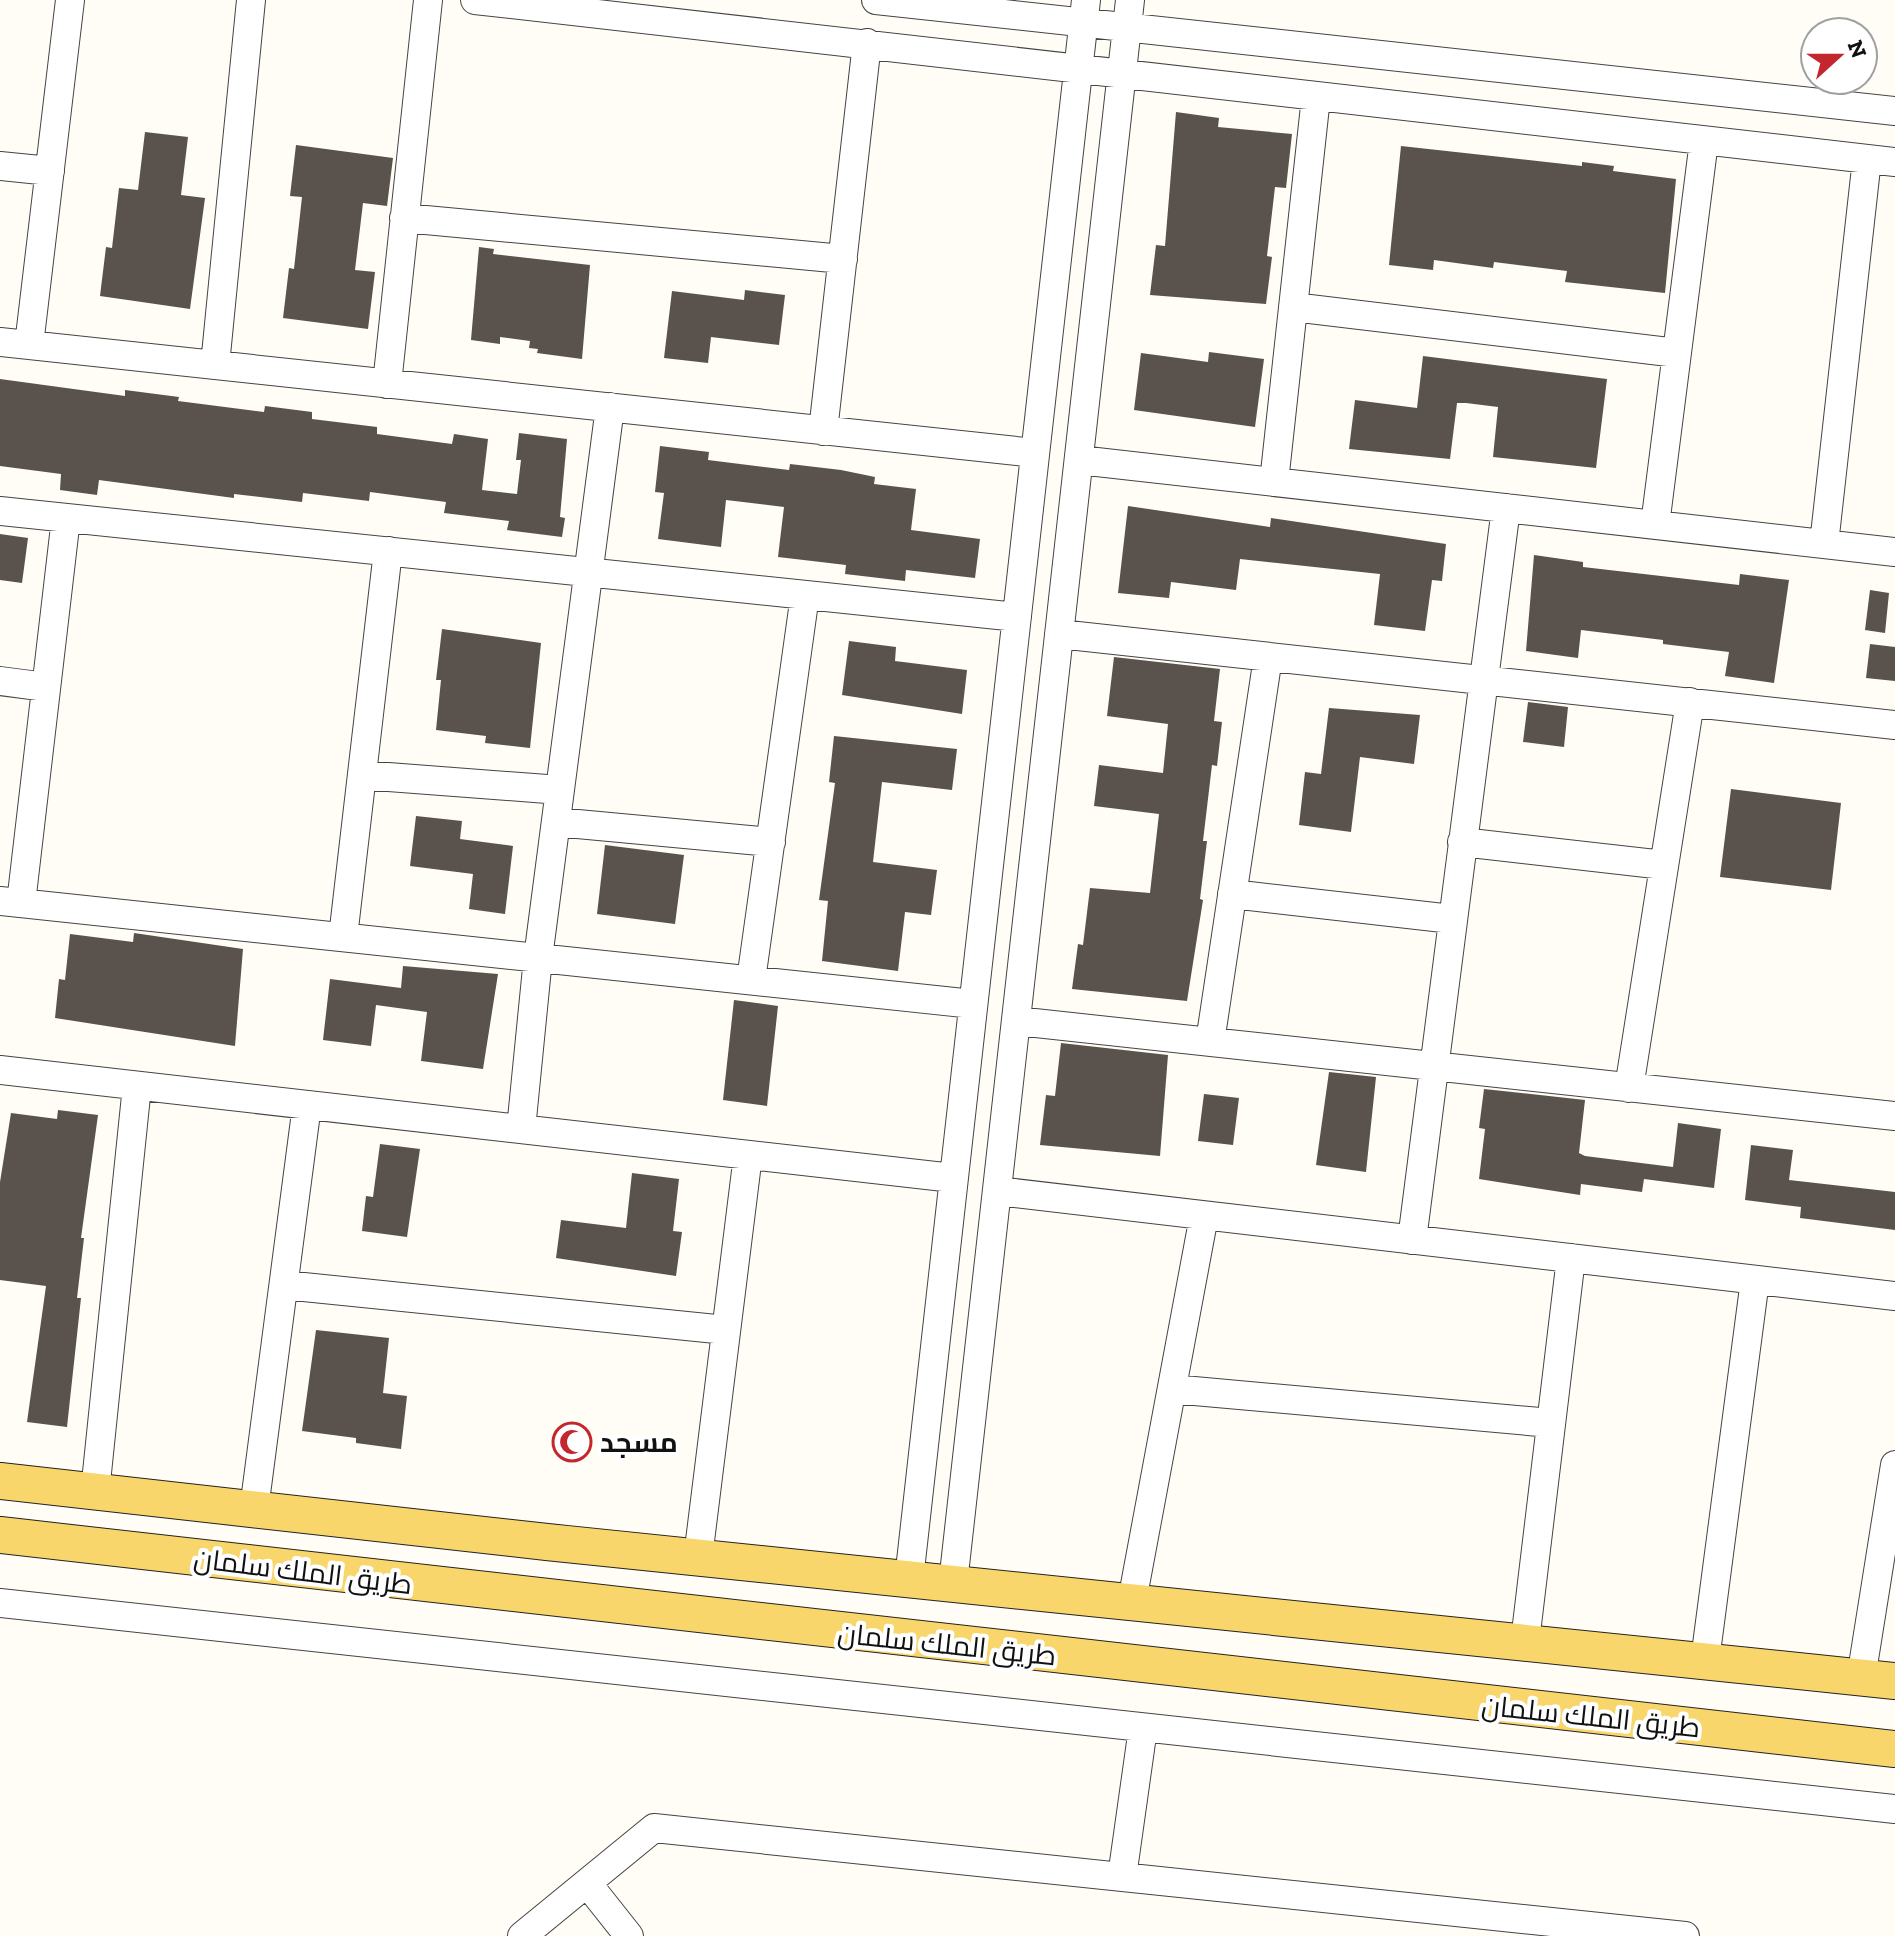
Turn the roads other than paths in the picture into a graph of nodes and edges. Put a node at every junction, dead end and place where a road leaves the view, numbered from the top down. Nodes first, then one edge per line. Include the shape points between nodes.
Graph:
1 (70, 0) edge
2 (251, 0) edge
3 (428, 0) edge
4 (475, 0) edge
5 (876, 0) edge
6 (1085, 12) edge
7 (1128, 14) edge
8 (867, 43) junction
9 (1079, 66) junction
10 (1121, 75) junction
11 (1316, 97) junction
12 (1895, 111) edge
13 (1704, 141) junction
14 (1881, 161) edge
15 (0, 166) edge
16 (50, 171) junction
17 (404, 218) junction
18 (843, 259) junction
19 (1293, 307) junction
20 (0, 342) edge
21 (29, 345) junction
22 (1677, 353) junction
23 (215, 365) junction
24 (387, 384) junction
25 (610, 407) junction
26 (823, 431) junction
27 (1035, 453) junction
28 (1079, 460) junction
29 (1274, 482) junction
30 (1506, 508) junction
31 (0, 511) edge
32 (66, 518) junction
33 (1655, 525) junction
34 (1824, 544) junction
35 (388, 551) junction
36 (1895, 552) edge
37 (589, 572) junction
38 (805, 595) junction
39 (1017, 617) junction
40 (1059, 634) junction
41 (1268, 657) junction
42 (1482, 680) junction
43 (0, 681) edge
44 (46, 687) junction
45 (1690, 702) junction
46 (1895, 725) edge
47 (362, 775) junction
48 (560, 790) junction
49 (556, 822) junction
50 (771, 842) junction
51 (1462, 842) junction
52 (1664, 865) junction
53 (1232, 894) junction
54 (11, 902) edge
55 (1452, 919) junction
56 (343, 937) junction
57 (538, 958) junction
58 (751, 980) junction
59 (973, 1004) junction
60 (1016, 1021) junction
61 (1210, 1042) junction
62 (1434, 1066) junction
63 (0, 1070) edge
64 (137, 1086) junction
65 (1629, 1088) junction
66 (307, 1105) junction
67 (1895, 1116) edge
68 (521, 1129) junction
69 (748, 1155) junction
70 (953, 1178) junction
71 (997, 1191) junction
72 (1204, 1216) junction
73 (1412, 1240) junction
74 (1571, 1258) junction
75 (1755, 1280) junction
76 (284, 1285) junction
77 (1895, 1296) edge
78 (726, 1330) junction
79 (1172, 1389) junction
80 (1551, 1423) junction
81 (1894, 1471) edge
82 (0, 1481) edge
83 (95, 1492) junction
84 (254, 1509) junction
85 (0, 1535) edge
86 (586, 1546) junction
87 (698, 1557) junction
88 (909, 1579) junction
89 (953, 1583) junction
90 (1132, 1601) junction
91 (0, 1603) edge
92 (595, 1604) junction
93 (1525, 1641) junction
94 (1705, 1660) junction
95 (1878, 1680) edge
96 (1143, 1728) junction
97 (1895, 1749) edge
98 (1895, 1809) edge
99 (1122, 1877) junction
100 (587, 1883) junction
101 (522, 1936) edge
102 (629, 1936) edge
103 (1685, 1936) edge

1 - 16 street
2 - 23 street
3 - 17 street
4 - 8 street
5 - 6 street
6 - 7 street
6 - 9 street
7 - 10 street
7 - 12 street
8 - 9 street
8 - 18 street
9 - 10 street
9 - 27 street
10 - 11 street
10 - 28 street
11 - 13 street
11 - 19 street
13 - 14 street
13 - 22 street
14 - 34 street
15 - 16 street
16 - 21 street
17 - 18 street
17 - 24 street
18 - 26 street
19 - 22 street
19 - 29 street
20 - 21 street
21 - 23 street
22 - 33 street
23 - 24 street
24 - 25 street
25 - 26 street
25 - 37 street
26 - 27 street
27 - 39 street
28 - 29 street
28 - 40 street
29 - 30 street
30 - 33 street
30 - 42 street
31 - 32 street
32 - 35 street
32 - 44 street
33 - 34 street
34 - 36 street
35 - 37 street
35 - 47 street
37 - 38 street
37 - 48 street
38 - 39 street
38 - 50 street
39 - 59 street
40 - 41 street
40 - 60 street
41 - 42 street
41 - 53 street
42 - 45 street
42 - 51 street
43 - 44 street
44 - 54 street
45 - 46 street
45 - 52 street
47 - 48 street
47 - 56 street
48 - 49 street
49 - 50 street
49 - 57 street
50 - 58 street
51 - 52 street
51 - 55 street
52 - 65 street
53 - 55 street
53 - 61 street
54 - 56 street
55 - 62 street
56 - 57 street
57 - 58 street
57 - 68 street
58 - 59 street
59 - 70 street
60 - 61 street
60 - 71 street
61 - 62 street
62 - 65 street
62 - 73 street
63 - 64 street
64 - 66 street
64 - 83 street
65 - 67 street
66 - 68 street
66 - 76 street
68 - 69 street
69 - 70 street
69 - 78 street
70 - 88 street
71 - 72 street
71 - 89 street
72 - 73 street
72 - 79 street
73 - 74 street
74 - 75 street
74 - 80 street
75 - 77 street
75 - 94 street
76 - 78 street
76 - 84 street
78 - 87 street
79 - 80 street
79 - 90 street
80 - 93 street
81 - 95 street
82 - 83 main road, طريق الملك سلمان
83 - 84 main road, طريق الملك سلمان
84 - 86 main road, طريق الملك سلمان
85 - 92 main road, طريق الملك سلمان
86 - 87 main road, طريق الملك سلمان
86 - 92 main road via 572,1563 573,1575
87 - 88 main road, طريق الملك سلمان
88 - 89 main road, طريق الملك سلمان
89 - 90 main road, طريق الملك سلمان
90 - 93 main road, طريق الملك سلمان
91 - 96 street
92 - 97 main road, طريق الملك سلمان
93 - 94 main road, طريق الملك سلمان
94 - 95 main road, طريق الملك سلمان
96 - 98 street
96 - 99 street
99 - 100 street via 654,1828
99 - 103 street
100 - 101 street
100 - 102 street

